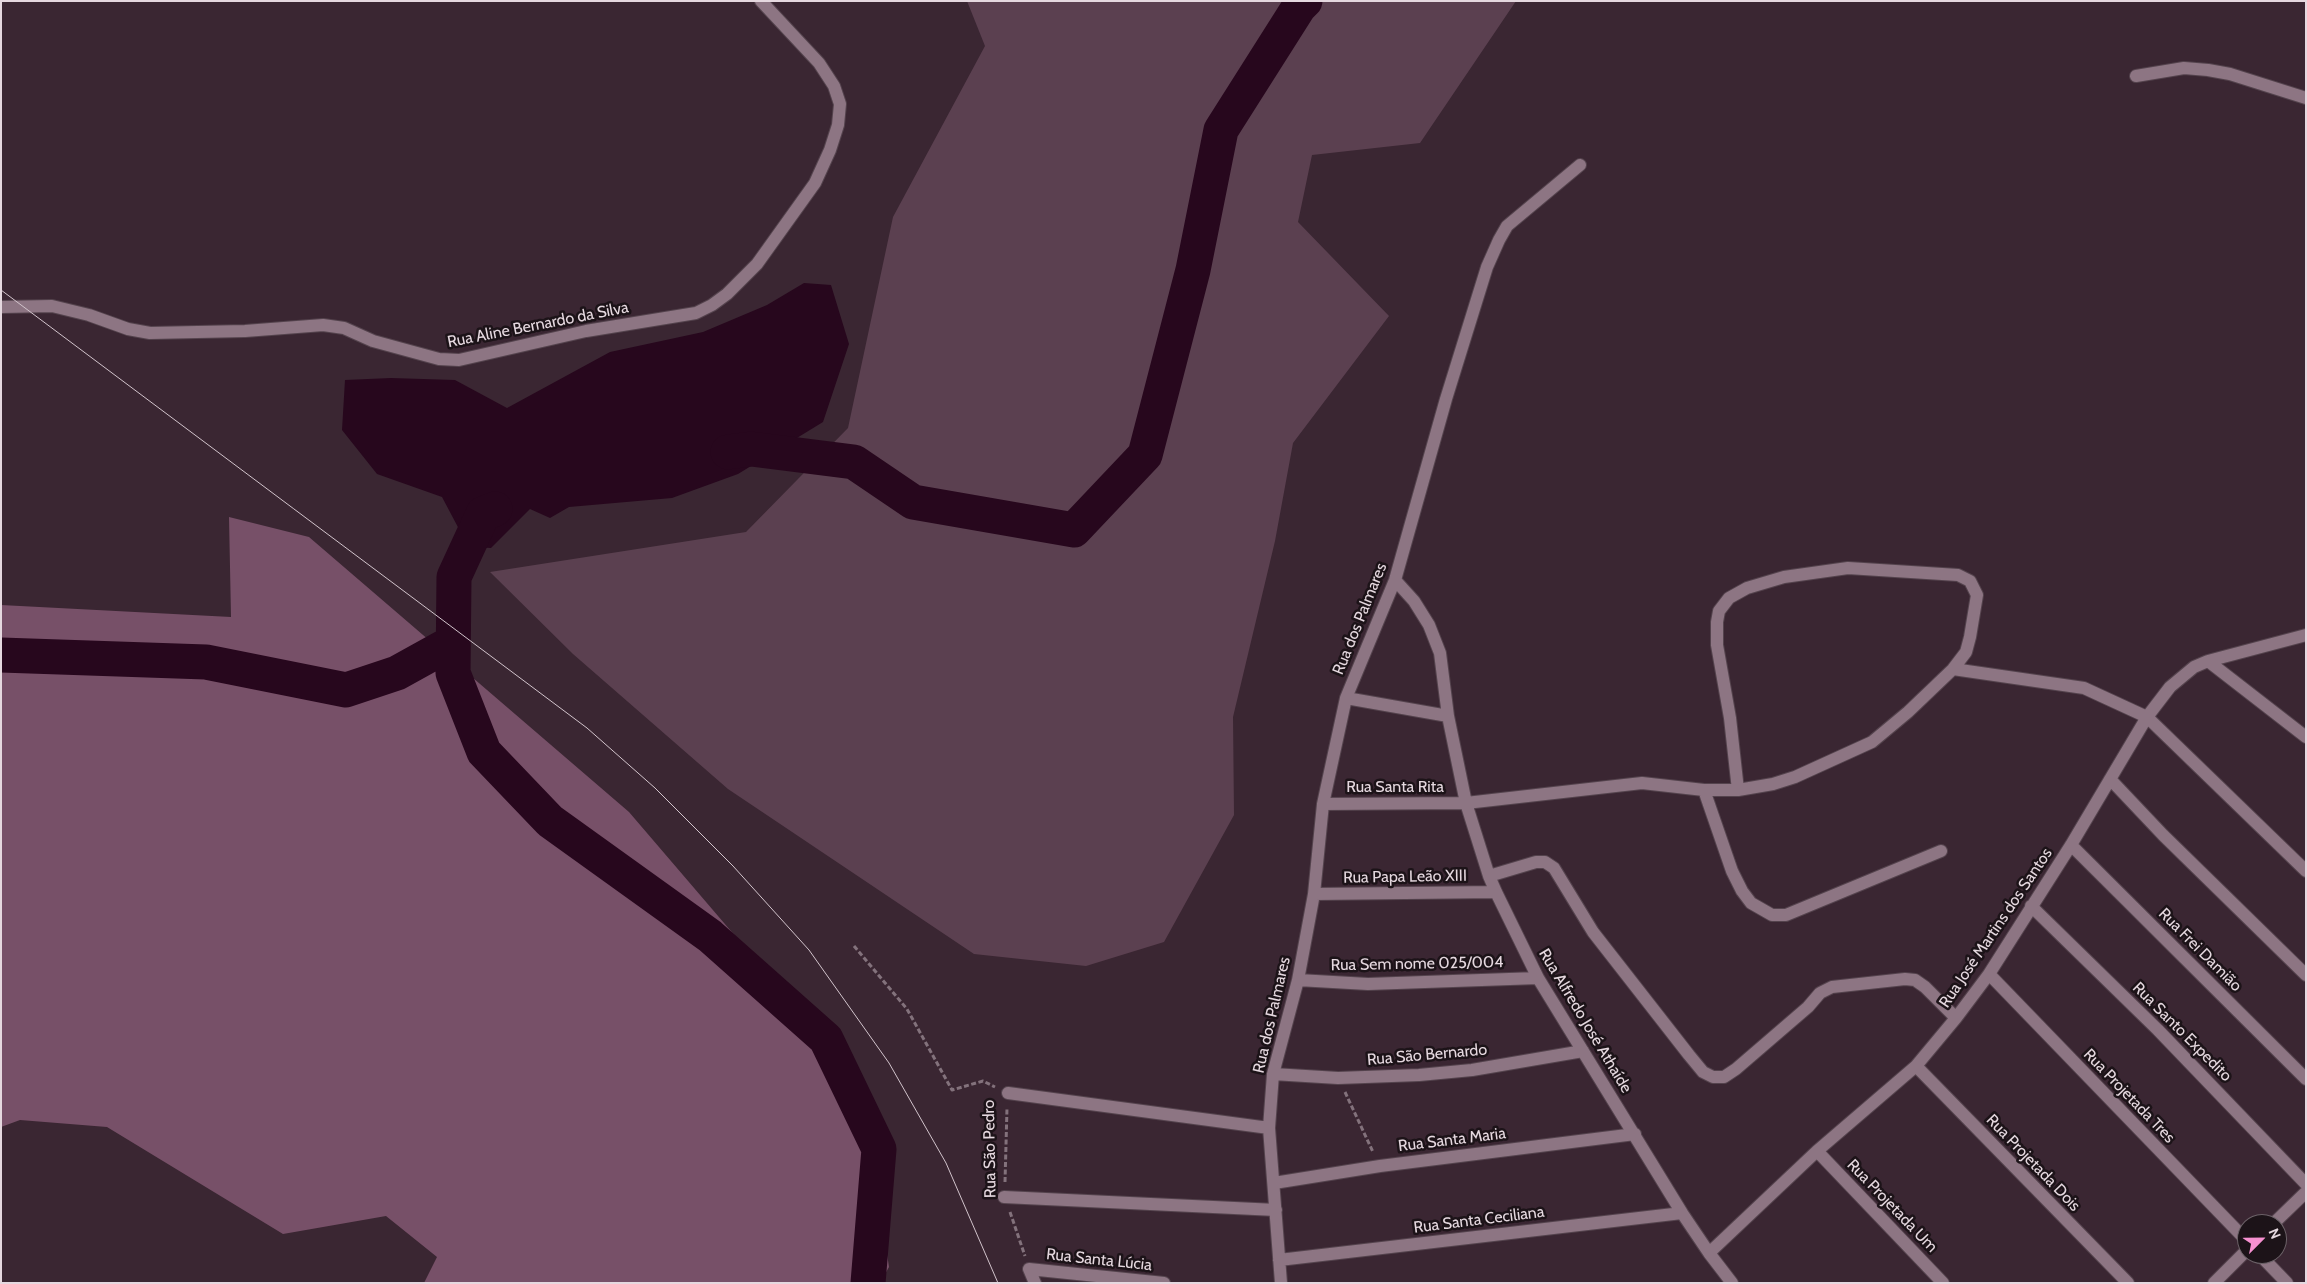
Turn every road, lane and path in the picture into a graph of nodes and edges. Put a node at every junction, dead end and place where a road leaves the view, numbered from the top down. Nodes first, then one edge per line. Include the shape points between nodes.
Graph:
1 (761, 1) edge
2 (2136, 76) dead end
3 (2306, 98) edge
4 (1580, 165) dead end
5 (1, 307) edge
6 (1395, 580) junction
7 (2306, 635) edge
8 (2208, 661) junction
9 (1953, 668) junction
10 (1346, 698) junction
11 (1448, 716) junction
12 (2147, 717) junction
13 (2306, 737) edge
14 (2110, 779) junction
15 (1704, 790) junction
16 (1738, 790) junction
17 (1466, 803) junction
18 (1323, 804) junction
19 (2071, 845) junction
20 (1941, 851) dead end
21 (2306, 871) edge
22 (1489, 876) junction
23 (1496, 892) junction
24 (1314, 894) junction
25 (2032, 906) junction
26 (854, 946) dead end
27 (1988, 974) junction
28 (2306, 975) edge
29 (1538, 978) junction
30 (1298, 980) junction
31 (1956, 1018) junction
32 (1583, 1051) junction
33 (1916, 1066) junction
34 (1273, 1074) junction
35 (1338, 1078) junction
36 (2306, 1079) edge
37 (1008, 1094) junction
38 (1269, 1128) junction
39 (1635, 1134) junction
40 (1817, 1151) junction
41 (1380, 1166) junction
42 (1274, 1183) junction
43 (2306, 1184) edge
44 (2306, 1192) edge
45 (1004, 1197) junction
46 (1276, 1210) junction
47 (1682, 1213) junction
48 (2283, 1214) edge
49 (2237, 1231) edge
50 (1709, 1253) junction
51 (1279, 1260) junction
52 (2237, 1260) edge
53 (2269, 1264) edge
54 (1029, 1269) junction
55 (1035, 1283) edge
56 (1164, 1283) edge
57 (1281, 1283) edge
58 (1732, 1283) edge
59 (1943, 1283) edge
60 (2128, 1283) edge
61 (2214, 1283) edge
62 (2287, 1283) edge

1 - 5 street, Rua Aline Bernardo da Silva via 819,63 834,86 840,104 838,125 815,183 777,238 727,294 696,313 586,330 459,360 431,357 373,341 344,328 323,325 150,333 52,306
2 - 3 street via 2184,68 2208,70
4 - 6 street, Rua dos Palmares via 1507,226 1499,240 1487,267 1446,399
6 - 10 street, Rua dos Palmares
6 - 11 street, Rua Alfredo José Athaíde via 1414,601 1440,653
7 - 8 street, Rua José Martins dos Santos
8 - 12 street, Rua José Martins dos Santos via 2185,673
8 - 13 street
9 - 12 street via 2084,688
9 - 16 street, Rua Santa Rita via 1872,742 1795,777
9 - 16 street, Rua Santa Rita via 1966,652 1977,595 1970,580 1958,575 1848,568 1784,577 1747,588 1729,598 1719,610 1717,645
10 - 11 street
10 - 18 street, Rua dos Palmares
11 - 17 street, Rua Alfredo José Athaíde
12 - 14 street, Rua José Martins dos Santos
12 - 21 street
14 - 19 street, Rua José Martins dos Santos
14 - 28 street
15 - 16 street, Rua Santa Rita
15 - 17 street, Rua Santa Rita via 1642,782
15 - 20 street via 1742,891 1751,903 1772,915 1786,914
17 - 18 street, Rua Santa Rita
17 - 22 street, Rua Alfredo José Athaíde
18 - 24 street, Rua dos Palmares
19 - 25 street, Rua José Martins dos Santos
19 - 36 street, Rua Frei Damião
22 - 23 street, Rua Alfredo José Athaíde
22 - 31 street via 1536,862 1545,862 1554,868 1593,932 1703,1072 1713,1077 1724,1077 1736,1069 1820,993 1832,987 1905,978 1915,980
23 - 24 street, Rua Papa Leão XIII
23 - 29 street, Rua Alfredo José Athaíde
24 - 30 street, Rua dos Palmares
25 - 27 street, Rua José Martins dos Santos
25 - 43 street, Rua Santo Expedito via 2158,1030
26 - 37 path, Rua São Pedro via 907,1009 952,1090 983,1081
27 - 31 street, Rua José Martins dos Santos
27 - 49 street, Rua Projetada Tres
29 - 30 street, Rua Sem nome 025/004 via 1368,984
29 - 32 street, Rua Alfredo José Athaíde
30 - 34 street, Rua dos Palmares
31 - 33 street, Rua José Martins dos Santos
32 - 35 street, Rua São Bernardo via 1472,1070
32 - 39 street, Rua Alfredo José Athaíde
33 - 40 street, Rua José Martins dos Santos
33 - 60 street, Rua Projetada Dois
34 - 35 street, Rua São Bernardo
34 - 38 street, Rua dos Palmares
35 - 41 path
37 - 38 street
37 - 45 path, Rua São Pedro
38 - 42 street, Rua dos Palmares
39 - 41 street, Rua Santa Maria
39 - 47 street, Rua Alfredo José Athaíde
40 - 50 street, Rua José Martins dos Santos
40 - 59 street, Rua Projetada Um
41 - 42 street, Rua Santa Maria
42 - 46 street, Rua dos Palmares
44 - 48 street
45 - 46 street
45 - 54 path, Rua São Pedro
46 - 51 street, Rua dos Palmares
47 - 50 street, Rua Alfredo José Athaíde
47 - 51 street, Rua Santa Ceciliana
50 - 58 street, Rua Alfredo José Athaíde
51 - 57 street, Rua dos Palmares
52 - 61 street
53 - 62 street
54 - 55 street
54 - 56 street, Rua Santa Lúcia

